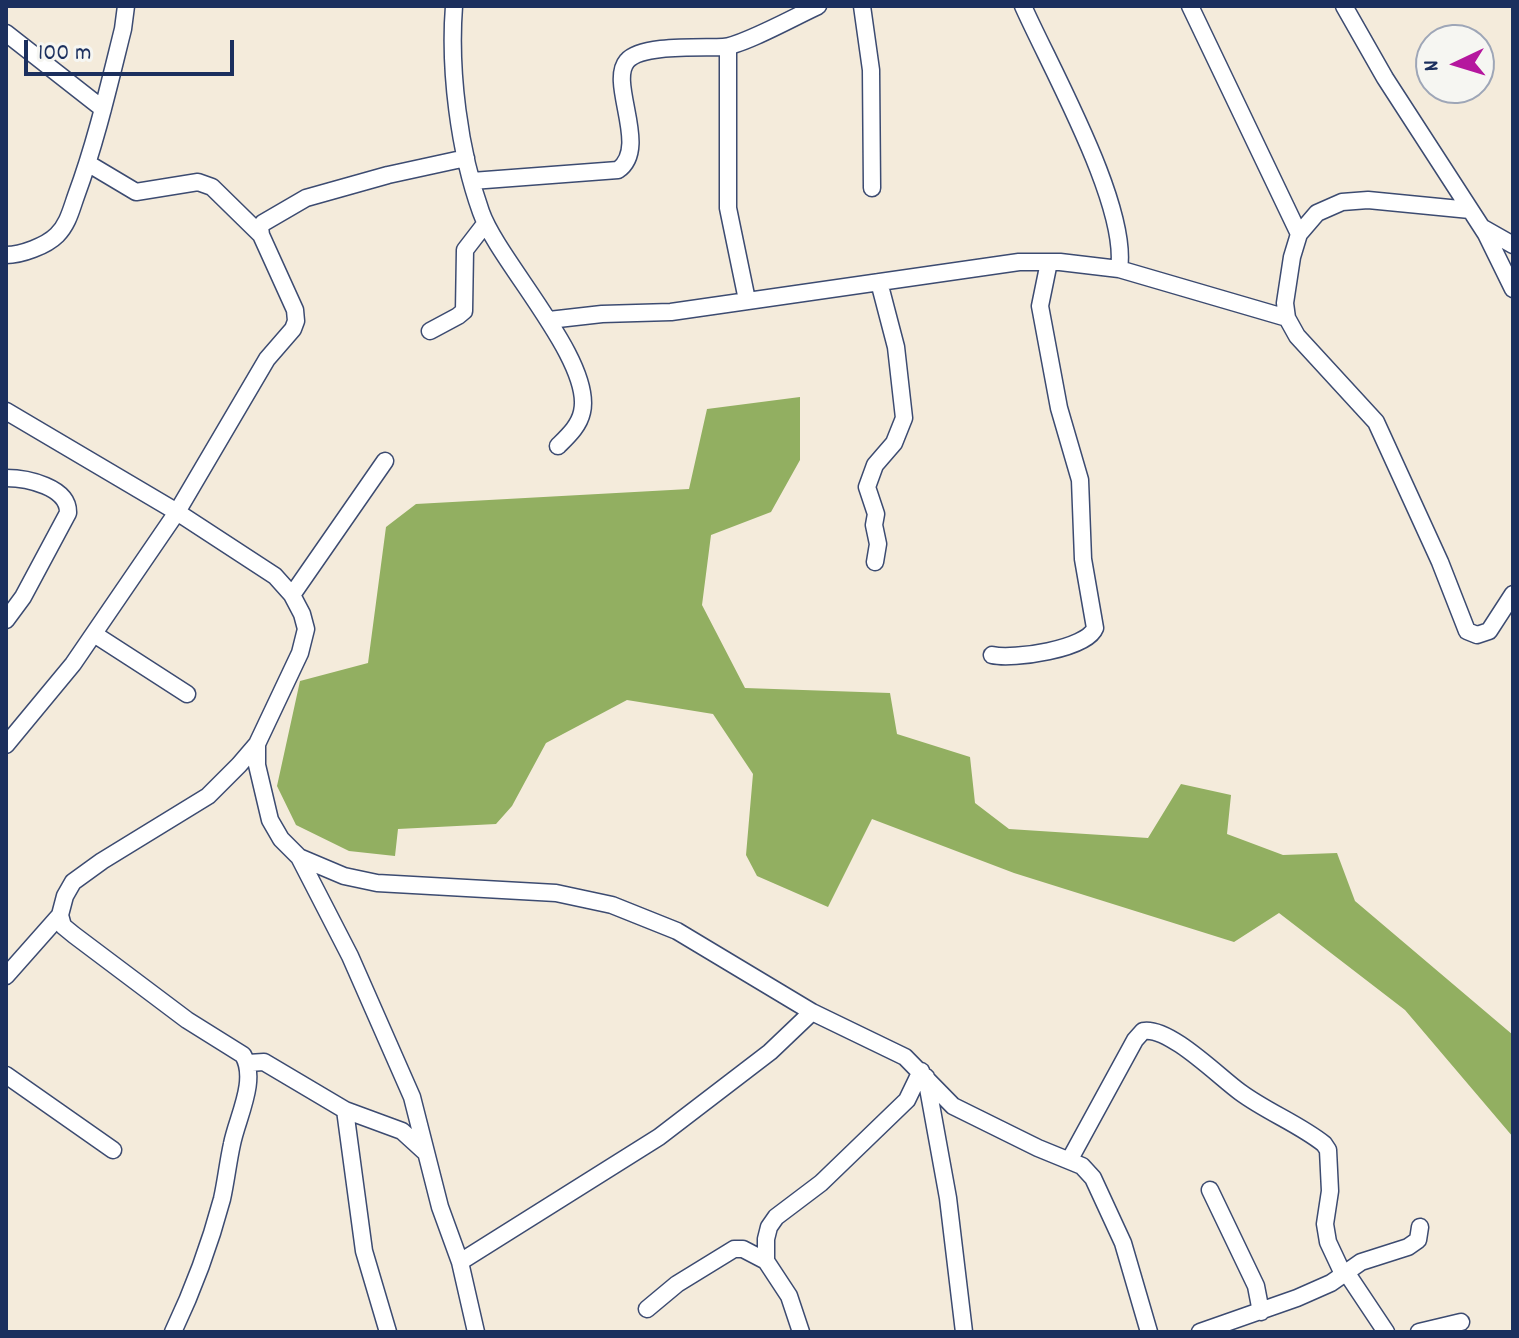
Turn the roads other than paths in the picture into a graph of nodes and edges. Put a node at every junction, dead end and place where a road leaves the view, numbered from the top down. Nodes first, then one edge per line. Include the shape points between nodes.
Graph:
1 (126, 6) edge
2 (454, 6) edge
3 (818, 6) edge
4 (862, 6) edge
5 (1023, 6) edge
6 (1190, 6) edge
7 (1344, 6) edge
8 (6, 33) edge
9 (728, 47) junction
10 (103, 109) junction
11 (466, 158) junction
12 (89, 164) junction
13 (472, 181) junction
14 (872, 188) dead end
15 (1470, 210) junction
16 (485, 224) junction
17 (1482, 228) junction
18 (1299, 234) junction
19 (261, 235) junction
20 (1513, 245) edge
21 (6, 255) edge
22 (1049, 262) junction
23 (1119, 269) junction
24 (879, 282) junction
25 (1513, 289) edge
26 (747, 300) junction
27 (1287, 318) junction
28 (549, 320) junction
29 (430, 331) dead end
30 (6, 411) edge
31 (558, 446) dead end
32 (385, 461) dead end
33 (6, 478) edge
34 (177, 512) junction
35 (875, 562) dead end
36 (1513, 594) edge
37 (292, 595) junction
38 (6, 620) edge
39 (94, 634) junction
40 (992, 655) dead end
41 (187, 694) dead end
42 (257, 744) junction
43 (6, 745) edge
44 (299, 857) junction
45 (60, 915) junction
46 (6, 976) edge
47 (812, 1012) junction
48 (248, 1063) junction
49 (923, 1074) junction
50 (6, 1075) edge
51 (345, 1110) junction
52 (417, 1116) junction
53 (402, 1131) junction
54 (113, 1150) dead end
55 (428, 1155) junction
56 (1070, 1159) junction
57 (1210, 1190) dead end
58 (1420, 1227) dead end
59 (766, 1261) junction
60 (460, 1262) junction
61 (1344, 1273) junction
62 (647, 1309) dead end
63 (1261, 1312) junction
64 (1461, 1322) dead end
65 (173, 1332) edge
66 (388, 1332) edge
67 (476, 1332) edge
68 (801, 1332) edge
69 (964, 1332) edge
70 (1149, 1332) edge
71 (1200, 1332) edge
72 (1386, 1332) edge
73 (1419, 1332) edge

1 - 10 street
2 - 11 street via 456,92
3 - 9 street
4 - 14 street via 871,70
5 - 23 street via 1089,147 1115,218 1121,241
6 - 18 street
7 - 15 street
8 - 10 street
9 - 13 street via 630,57 623,71 631,153 618,170
9 - 26 street via 728,208
10 - 12 street
11 - 13 street
11 - 19 street via 306,198 263,223
12 - 19 street via 136,192 198,182 212,187
12 - 21 street via 58,234
13 - 16 street
15 - 17 street
15 - 18 street via 1342,202 1317,213
16 - 28 street
16 - 29 street via 465,250 464,311
17 - 20 street
17 - 25 street
18 - 27 street via 1287,286
19 - 34 street via 296,321 267,359
22 - 23 street
22 - 24 street via 971,267
22 - 40 street via 1040,306 1059,408 1080,480 1084,571 1095,628 1085,639 1053,650
23 - 27 street
24 - 26 street
24 - 35 street via 896,347 904,418 867,487 876,514
26 - 28 street via 671,312
27 - 36 street via 1297,336 1376,422 1467,631 1489,631
28 - 31 street via 583,396 575,429
30 - 34 street
32 - 37 street
33 - 38 street via 42,484 68,505 23,597
34 - 37 street via 275,576
34 - 39 street
37 - 42 street via 306,629
39 - 41 street
39 - 43 street
42 - 44 street via 270,820
42 - 45 street via 208,796 73,882
44 - 47 street via 377,883 556,893 612,905 677,931
44 - 52 street via 350,956
45 - 46 street
45 - 48 street via 74,935
47 - 49 street via 886,1046
47 - 60 street via 770,1052 659,1137
48 - 51 street via 264,1062
48 - 65 street via 222,1199
49 - 56 street via 953,1106
49 - 59 street via 907,1100 821,1183 776,1217 766,1239
49 - 69 street via 948,1198
50 - 54 street
51 - 53 street
51 - 66 street via 364,1251
52 - 53 street
52 - 55 street
53 - 55 street
55 - 60 street
56 - 61 street via 1139,1034 1152,1030 1324,1144 1330,1191 1325,1224
56 - 70 street via 1093,1178 1123,1243
57 - 63 street via 1256,1286
58 - 61 street via 1414,1244
59 - 62 street via 734,1249
59 - 68 street via 789,1296
60 - 67 street
61 - 63 street
61 - 72 street
63 - 71 street
64 - 73 street

